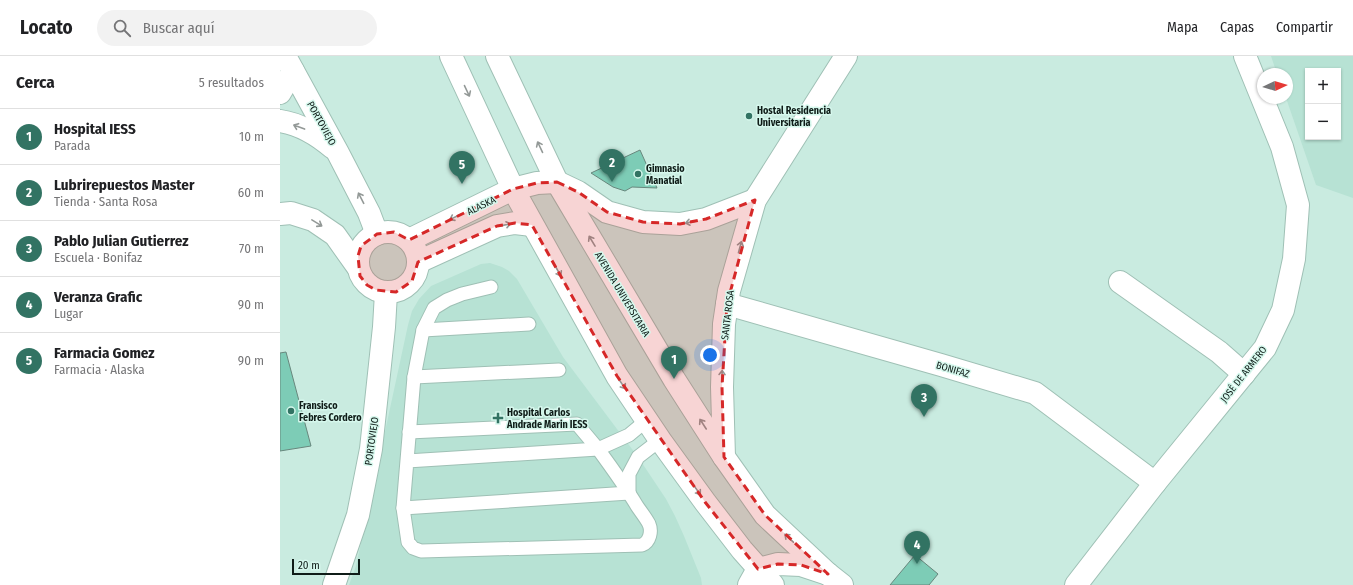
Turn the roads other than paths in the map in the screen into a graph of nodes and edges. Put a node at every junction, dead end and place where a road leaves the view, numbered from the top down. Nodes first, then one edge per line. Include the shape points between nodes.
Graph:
1 (451, 56) edge
2 (497, 56) edge
3 (846, 56) edge
4 (1245, 56) edge
5 (289, 63) edge
6 (280, 93) edge
7 (280, 120) edge
8 (338, 153) junction
9 (557, 182) junction
10 (513, 188) junction
11 (754, 200) junction
12 (280, 214) edge
13 (532, 225) junction
14 (377, 234) junction
15 (409, 240) junction
16 (418, 262) junction
17 (357, 266) junction
18 (1120, 282) dead end
19 (491, 287) dead end
20 (386, 293) junction
21 (727, 304) junction
22 (529, 324) dead end
23 (423, 330) junction
24 (559, 370) dead end
25 (1244, 374) junction
26 (414, 377) junction
27 (647, 420) junction
28 (409, 432) junction
29 (660, 440) junction
30 (598, 449) junction
31 (724, 456) junction
32 (407, 461) junction
33 (1155, 483) junction
34 (630, 493) junction
35 (403, 508) junction
36 (753, 577) edge
37 (835, 580) edge
38 (334, 585) edge
39 (773, 585) edge
40 (1076, 585) edge

1 -> 10 street
9 -> 2 street, AVENIDA UNIVERSITARIA
3 - 11 street, SANTA ROSA
4 - 25 street, JOSÉ DE ARMERO via 1282,147 1298,205 1294,259 1283,310 1265,348
5 - 6 street
5 - 8 street, PORTOVIEJO
8 -> 7 street via 322,139 303,128
14 -> 8 street, PORTOVIEJO
9 - 10 street, ALASKA
11 -> 9 street via 706,219 680,224 643,222 607,212 578,192
31 -> 9 street, AVENIDA UNIVERSITARIA via 670,372
10 - 13 street
10 -> 15 street, ALASKA
21 -> 11 street, SANTA ROSA
12 -> 17 street via 291,213 313,220 335,235
16 -> 13 street via 497,226 515,223
13 -> 27 street via 617,376
14 - 15 street via 394,232
14 - 17 street via 361,246
15 - 16 street
16 - 20 street via 417,272 412,281 396,292
17 - 20 street via 360,276 367,285
18 - 25 street via 1219,352
19 - 23 lane via 462,294 434,308
20 - 38 street, PORTOVIEJO via 371,449 358,515
31 -> 21 street, SANTA ROSA via 722,387
21 - 33 street, BONIFAZ via 1035,393
22 - 23 lane
23 - 26 lane
24 - 26 lane
25 - 33 street, JOSÉ DE ARMERO
26 - 28 lane
27 - 29 street
27 - 30 lane via 629,434
28 - 30 lane via 577,424
28 - 32 lane
29 - 34 lane via 638,457 629,474
29 -> 36 street via 705,502
30 - 32 lane
30 - 34 lane
37 -> 31 street, AVENIDA UNIVERSITARIA via 765,515
32 - 35 lane
33 - 40 street, JOSÉ DE ARMERO
34 - 35 lane
34 - 35 lane via 649,525 650,535 646,544 421,551 413,548 408,542
36 - 37 street via 778,564 801,565
36 - 39 street

